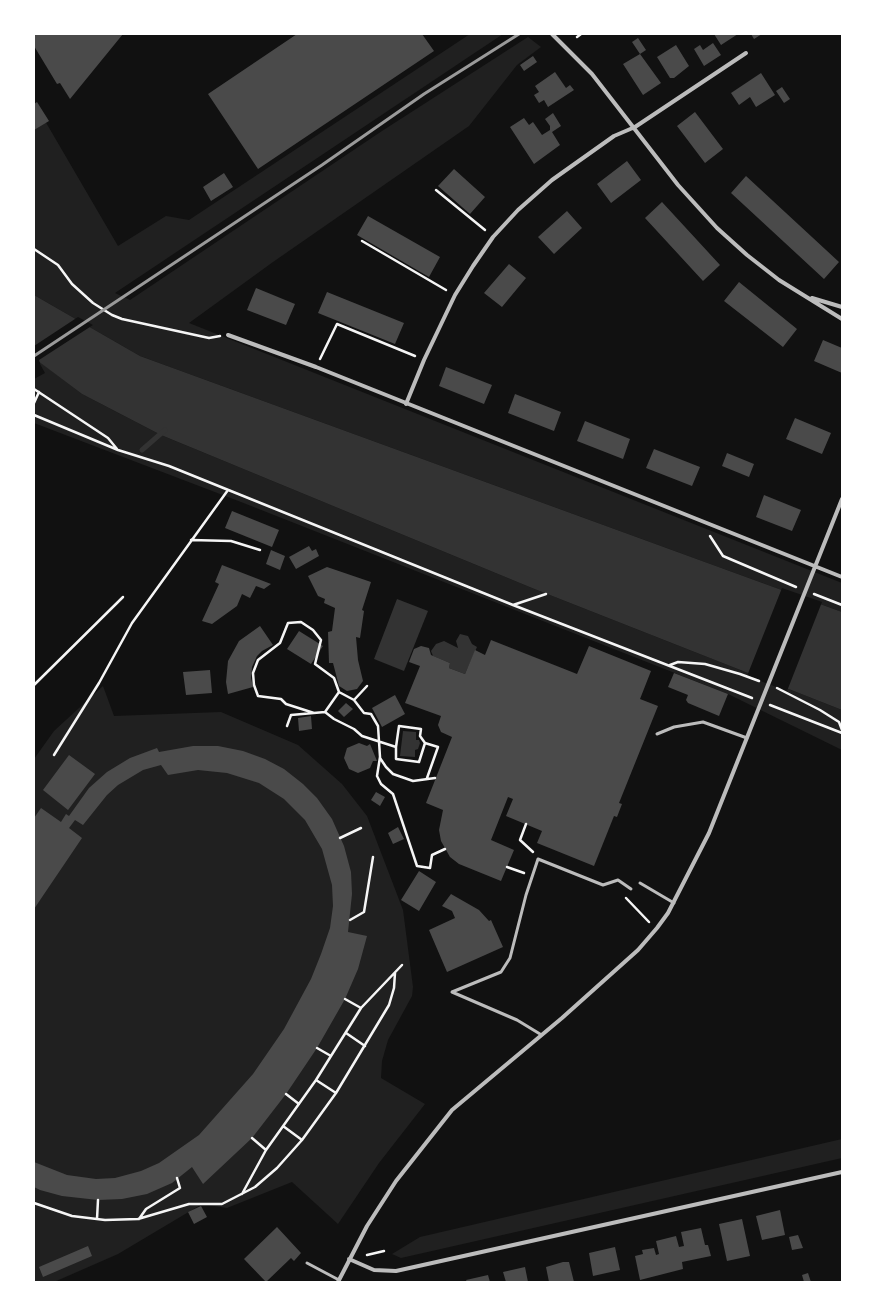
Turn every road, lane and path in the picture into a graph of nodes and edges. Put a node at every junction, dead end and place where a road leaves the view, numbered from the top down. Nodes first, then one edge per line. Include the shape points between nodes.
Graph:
1 (552, 34) edge
2 (581, 34) edge
3 (577, 37) dead end
4 (746, 53) dead end
5 (635, 127) junction
6 (436, 190) dead end
7 (493, 238) junction
8 (362, 241) dead end
9 (34, 249) edge
10 (455, 295) junction
11 (808, 297) junction
12 (842, 307) edge
13 (842, 319) edge
14 (228, 335) joint
15 (424, 360) junction
16 (316, 367) junction
17 (34, 389) edge
18 (39, 392) junction
19 (34, 403) edge
20 (406, 404) junction
21 (34, 415) edge
22 (118, 450) junction
23 (228, 490) junction
24 (842, 499) edge
25 (711, 525) junction
26 (191, 540) junction
27 (260, 550) dead end
28 (815, 566) junction
29 (842, 577) edge
30 (803, 590) dead end
31 (810, 592) dead end
32 (546, 594) dead end
33 (123, 597) dead end
34 (842, 604) edge
35 (513, 605) junction
36 (34, 685) edge
37 (367, 686) dead end
38 (339, 692) junction
39 (354, 700) junction
40 (761, 702) junction
41 (325, 712) junction
42 (314, 713) junction
43 (287, 726) dead end
44 (842, 733) edge
45 (657, 734) dead end
46 (746, 738) junction
47 (379, 743) junction
48 (425, 743) junction
49 (396, 747) junction
50 (54, 755) dead end
51 (380, 757) junction
52 (428, 778) junction
53 (436, 778) dead end
54 (526, 824) dead end
55 (361, 828) dead end
56 (340, 838) dead end
57 (445, 849) dead end
58 (373, 857) dead end
59 (538, 859) junction
60 (507, 867) dead end
61 (532, 876) junction
62 (611, 882) junction
63 (640, 882) dead end
64 (631, 889) dead end
65 (674, 903) junction
66 (350, 920) dead end
67 (657, 928) junction
68 (402, 965) dead end
69 (395, 973) junction
70 (345, 999) dead end
71 (361, 1008) junction
72 (346, 1033) junction
73 (540, 1034) junction
74 (365, 1046) junction
75 (317, 1048) dead end
76 (331, 1056) junction
77 (316, 1080) junction
78 (336, 1093) junction
79 (286, 1094) dead end
80 (299, 1104) junction
81 (284, 1126) junction
82 (252, 1138) dead end
83 (302, 1140) junction
84 (266, 1150) junction
85 (842, 1172) edge
86 (177, 1178) dead end
87 (242, 1194) junction
88 (98, 1200) dead end
89 (34, 1203) edge
90 (97, 1219) junction
91 (138, 1219) junction
92 (349, 1259) junction
93 (307, 1263) dead end
94 (339, 1281) edge

1 - 5 street via 592,74
2 - 3 path
4 - 5 street
5 - 7 street via 614,136 552,180 518,210
5 - 11 street via 678,185 718,228 752,260
6 - 7 path
7 - 10 street
8 - 10 path
9 - 14 path via 58,265 72,284 93,303 117,317 209,338
10 - 15 street
11 - 12 street
11 - 13 street
14 - 16 street
15 - 16 path via 337,324
15 - 20 street
16 - 20 street
17 - 18 path
18 - 19 path
18 - 22 path via 108,438
20 - 25 street
21 - 22 path
22 - 23 path via 169,466
23 - 26 path
23 - 35 path
24 - 28 street
25 - 28 street
25 - 30 path via 708,534 723,556
26 - 27 path via 231,541
26 - 50 path via 132,622 99,683
28 - 29 street
28 - 40 street
31 - 34 path
32 - 35 path
33 - 36 path
35 - 40 path
37 - 39 path
38 - 39 path
38 - 41 path
38 - 42 path via 334,678 315,664 321,640 313,630 301,622 288,624 280,643 258,660 253,673 254,685 258,696 281,699 286,704
39 - 47 path via 361,710 371,714 376,722
40 - 44 path
40 - 46 street
41 - 42 path
41 - 47 path via 362,736
42 - 43 path via 291,715
45 - 46 lane via 674,727 703,722
46 - 65 street via 709,833
47 - 49 path
47 - 51 path
48 - 49 path via 419,762 396,759
48 - 49 path via 420,736 421,729 399,726
48 - 52 path via 438,747
51 - 52 path via 393,774 413,781
51 - 57 path via 377,776 381,784 393,794 417,866 430,868 432,855
52 - 53 path
54 - 59 path via 520,840
55 - 56 path
58 - 66 path via 364,912
59 - 61 lane
59 - 62 lane via 603,885
60 - 61 path
61 - 73 lane via 510,958 501,972 452,992 517,1020
62 - 64 lane via 618,880
62 - 67 path
63 - 65 lane
65 - 67 street
67 - 73 street via 638,950 562,1018
68 - 69 path
69 - 71 path
69 - 74 path via 389,1005
70 - 71 path
71 - 72 path
72 - 74 path
72 - 76 path
73 - 92 street via 452,1110 396,1181
74 - 78 path
75 - 76 path
76 - 77 path
77 - 78 path
77 - 80 path
78 - 83 path
79 - 80 path
80 - 81 path
81 - 83 path
81 - 84 path
82 - 84 path
83 - 87 path via 255,1187
84 - 87 path
85 - 92 street via 396,1271 374,1270
86 - 91 path via 180,1188 146,1209
87 - 91 path via 222,1204 189,1204
88 - 90 path
89 - 90 path via 72,1216
90 - 91 path
92 - 94 street
93 - 94 lane

